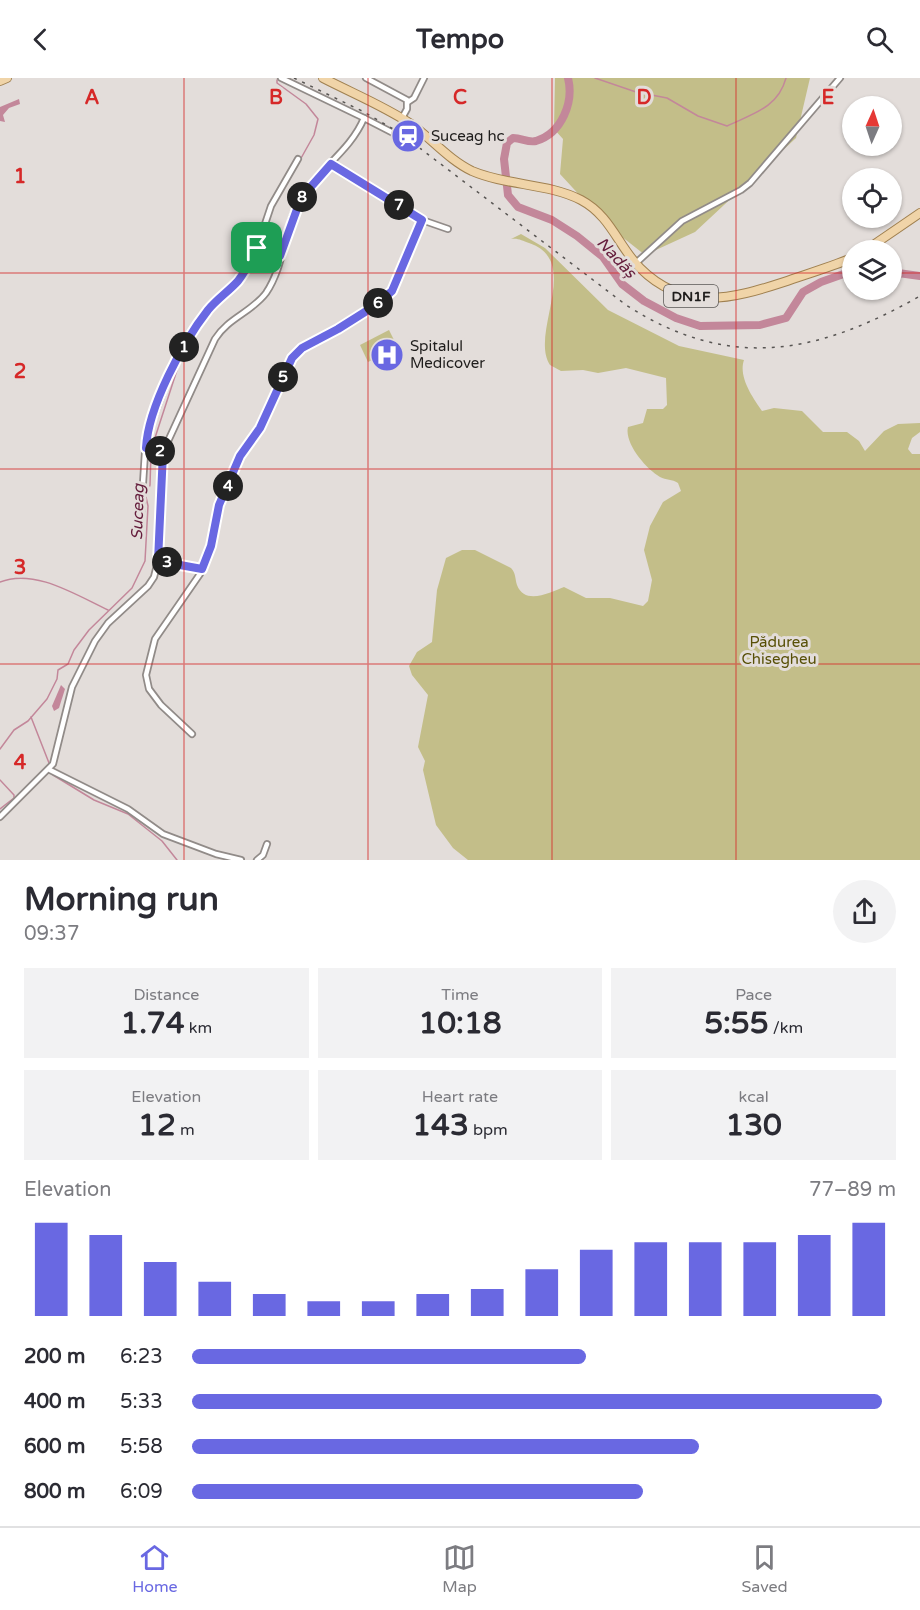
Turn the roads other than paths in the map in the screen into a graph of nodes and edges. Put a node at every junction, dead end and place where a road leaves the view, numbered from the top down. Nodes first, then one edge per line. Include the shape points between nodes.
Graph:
1 (8, 78) edge
2 (281, 78) edge
3 (323, 78) edge
4 (366, 78) edge
5 (382, 78) edge
6 (424, 78) edge
7 (840, 78) edge
8 (0, 81) edge
9 (379, 84) junction
10 (408, 102) junction
11 (364, 118) junction
12 (402, 118) junction
13 (399, 136) dead end
14 (298, 159) dead end
15 (331, 164) junction
16 (920, 213) edge
17 (422, 220) junction
18 (448, 229) dead end
19 (881, 240) edge
20 (259, 249) junction
21 (280, 256) junction
22 (842, 261) edge
23 (636, 263) junction
24 (146, 448) junction
25 (161, 451) junction
26 (141, 514) dead end
27 (158, 561) junction
28 (202, 569) junction
29 (192, 734) dead end
30 (50, 770) junction
31 (0, 817) edge
32 (267, 844) dead end
33 (241, 860) edge
34 (257, 860) edge

1 - 8 main road
2 - 11 street
3 - 12 main road, DN1F
4 - 9 street
5 - 9 street
6 - 10 street
7 - 23 street via 750,183 682,221
9 - 10 street
10 - 12 street
11 - 13 street
11 - 15 street
12 - 23 main road, DN1F via 460,164 489,177 558,191 586,203 610,225
14 - 20 street via 271,206
15 - 17 street
15 - 21 street via 301,198
16 - 19 main road
17 - 18 street
17 - 28 street via 392,291 292,358 219,505
20 - 21 street
20 - 24 street via 238,281 208,310 182,351 159,401
21 - 25 street via 263,296 227,324 215,339
22 - 23 main road, DN1F via 742,295 714,299 673,290 650,277
24 - 25 street
24 - 26 street
25 - 27 street
27 - 28 street
27 - 30 street via 148,586 99,634 72,687
28 - 29 street via 157,635 146,675 155,697
30 - 31 street
30 - 33 street via 128,809 164,834
32 - 34 street

